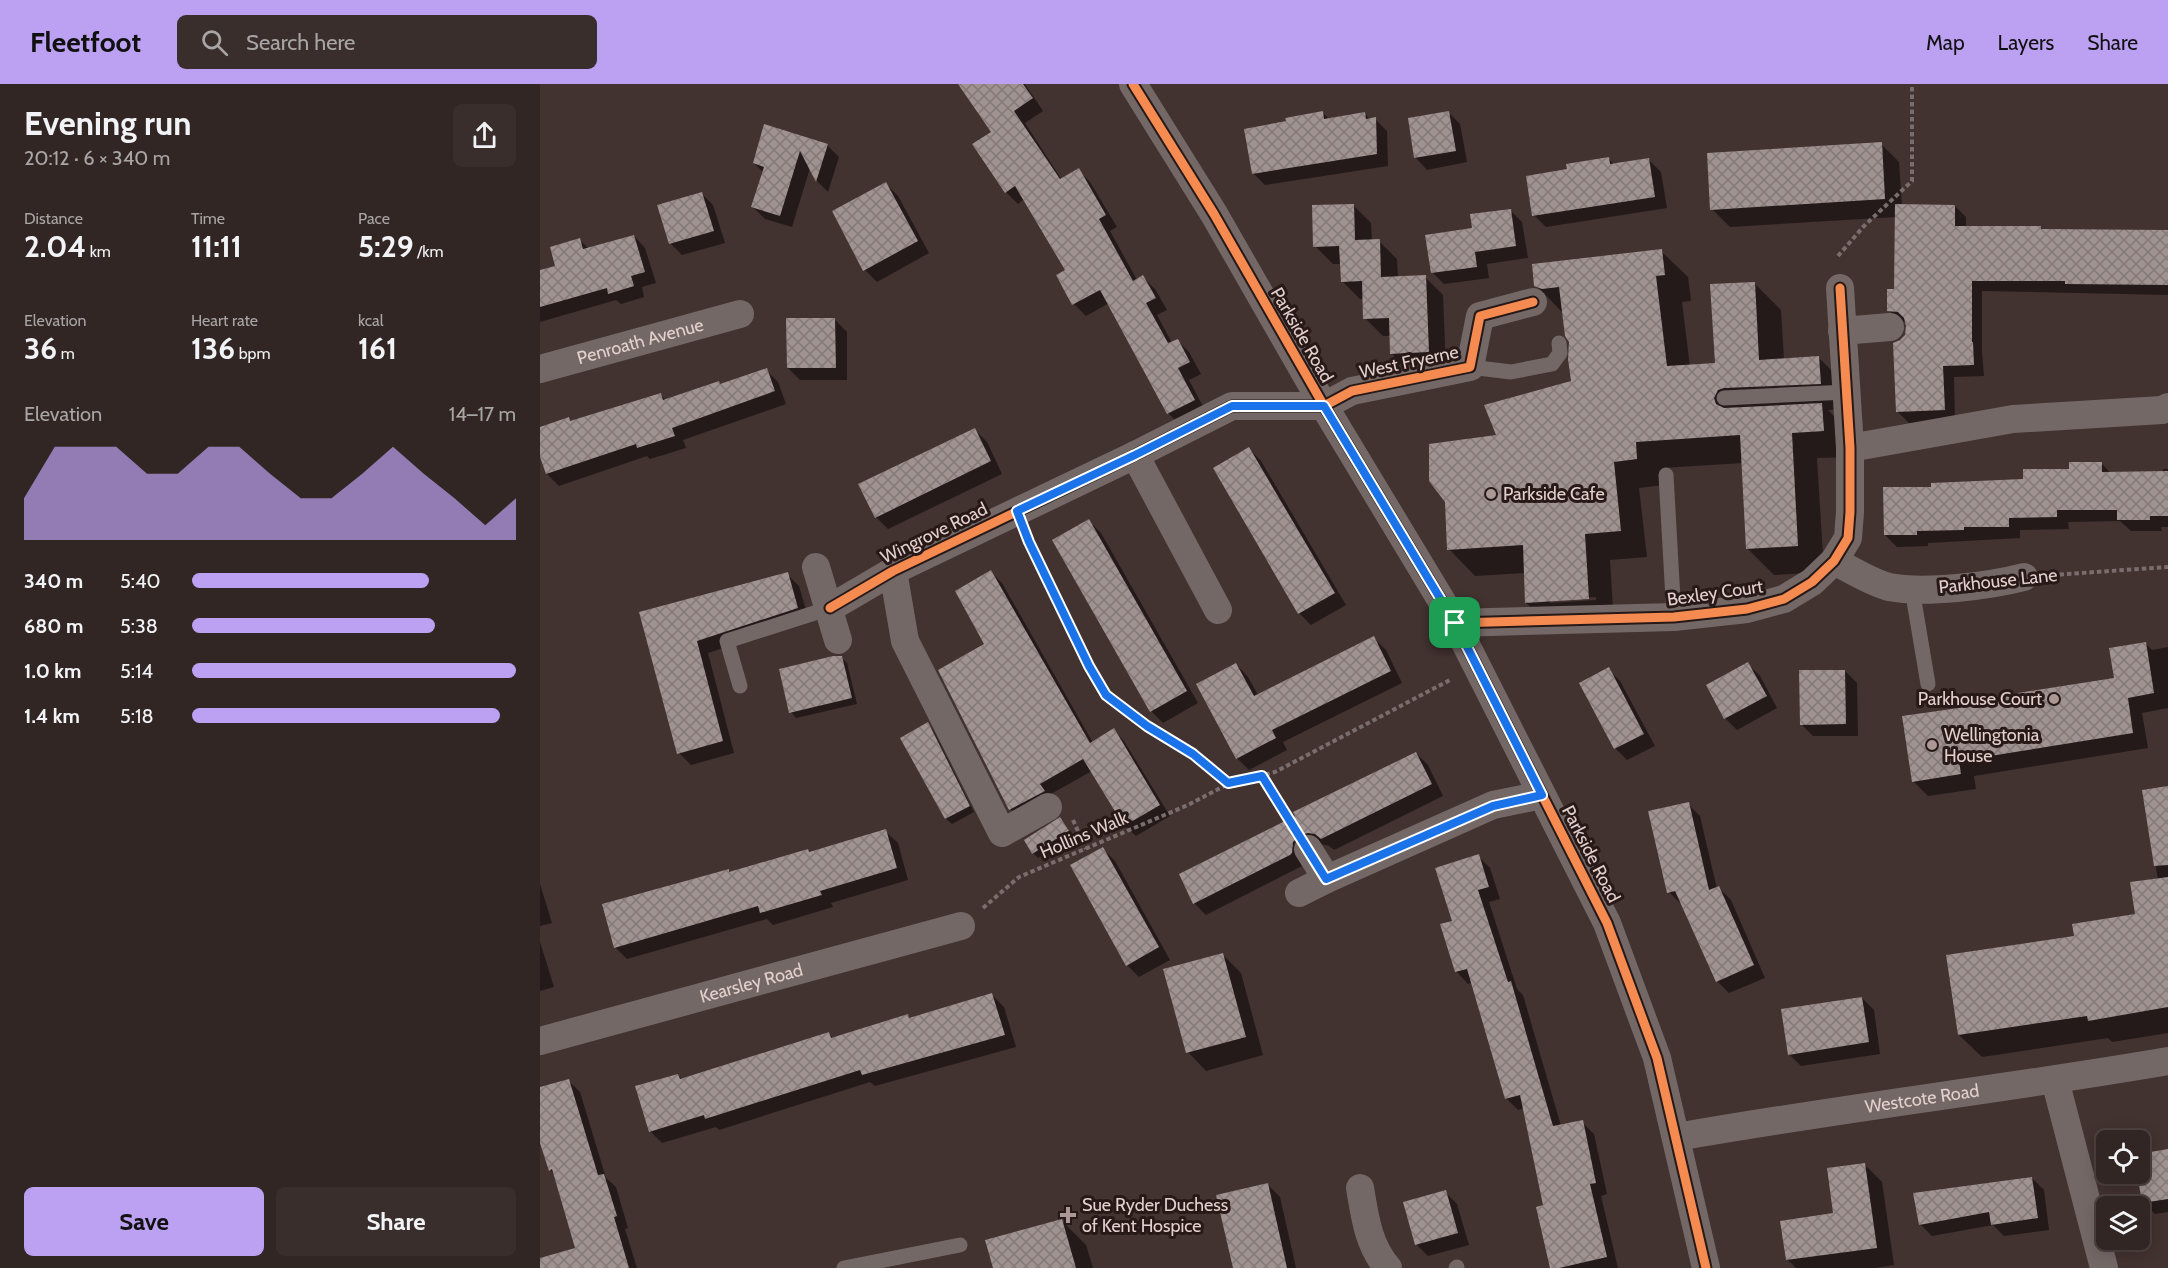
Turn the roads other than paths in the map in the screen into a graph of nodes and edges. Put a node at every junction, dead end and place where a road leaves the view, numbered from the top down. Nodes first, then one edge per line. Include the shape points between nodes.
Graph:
1 (1133, 84) edge
2 (1840, 288) dead end
3 (1533, 302) dead end
4 (740, 314) dead end
5 (1890, 327) dead end
6 (1842, 331) junction
7 (1559, 344) dead end
8 (1470, 368) junction
9 (540, 369) edge
10 (1847, 392) junction
11 (1724, 398) dead end
12 (1324, 406) junction
13 (2168, 407) edge
14 (1850, 448) junction
15 (1135, 455) junction
16 (1666, 475) dead end
17 (1834, 561) junction
18 (816, 567) dead end
19 (893, 571) junction
20 (2024, 577) road end
21 (1912, 589) junction
22 (830, 608) junction
23 (1218, 610) dead end
24 (1674, 617) junction
25 (1455, 623) junction
26 (838, 640) dead end
27 (1928, 684) dead end
28 (740, 686) dead end
29 (1542, 795) junction
30 (1048, 807) dead end
31 (1308, 849) road end
32 (1326, 879) junction
33 (1299, 893) dead end
34 (961, 926) road end
35 (540, 1041) edge
36 (2168, 1061) edge
37 (2055, 1080) junction
38 (1677, 1137) junction
39 (1360, 1188) dead end
40 (960, 1245) dead end
41 (844, 1268) edge
42 (1388, 1268) edge
43 (1706, 1268) edge
44 (2104, 1268) edge

1 - 12 street, Parkside Road via 1214,214
2 - 6 street, Bexley Court
3 - 8 street, West Fryerne via 1480,316
4 - 9 street, Penroath Avenue
5 - 6 street
6 - 10 street, Bexley Court
7 - 8 lane via 1560,353 1551,364 1511,372
8 - 12 street, West Fryerne via 1352,391
10 - 11 lane
10 - 14 street, Bexley Court
12 - 15 street, Wingrove Road via 1232,406
12 - 25 street, Parkside Road
13 - 14 street via 2013,419
14 - 17 street, Bexley Court via 1848,538
15 - 19 street, Wingrove Road
15 - 23 street
16 - 24 lane
17 - 21 street, Parkhouse Lane via 1887,586
17 - 24 street, Bexley Court via 1812,582 1784,599 1748,609
18 - 22 street
19 - 22 street, Wingrove Road
19 - 30 street, Wingrove Road via 905,641 1002,833
20 - 21 street, Parkhouse Lane via 1996,584
21 - 27 lane
22 - 26 street
22 - 28 lane, Wingrove Road via 727,641
24 - 25 street, Bexley Court
25 - 29 street, Parkside Road
29 - 32 street via 1493,806
29 - 38 street, Parkside Road via 1607,923 1657,1058
31 - 32 street
32 - 33 street
34 - 35 street, Kearsley Road
36 - 37 street, Westcote Road
37 - 38 street, Westcote Road
37 - 44 street
38 - 43 street, Parkside Road
39 - 42 street via 1366,1228
40 - 41 lane

